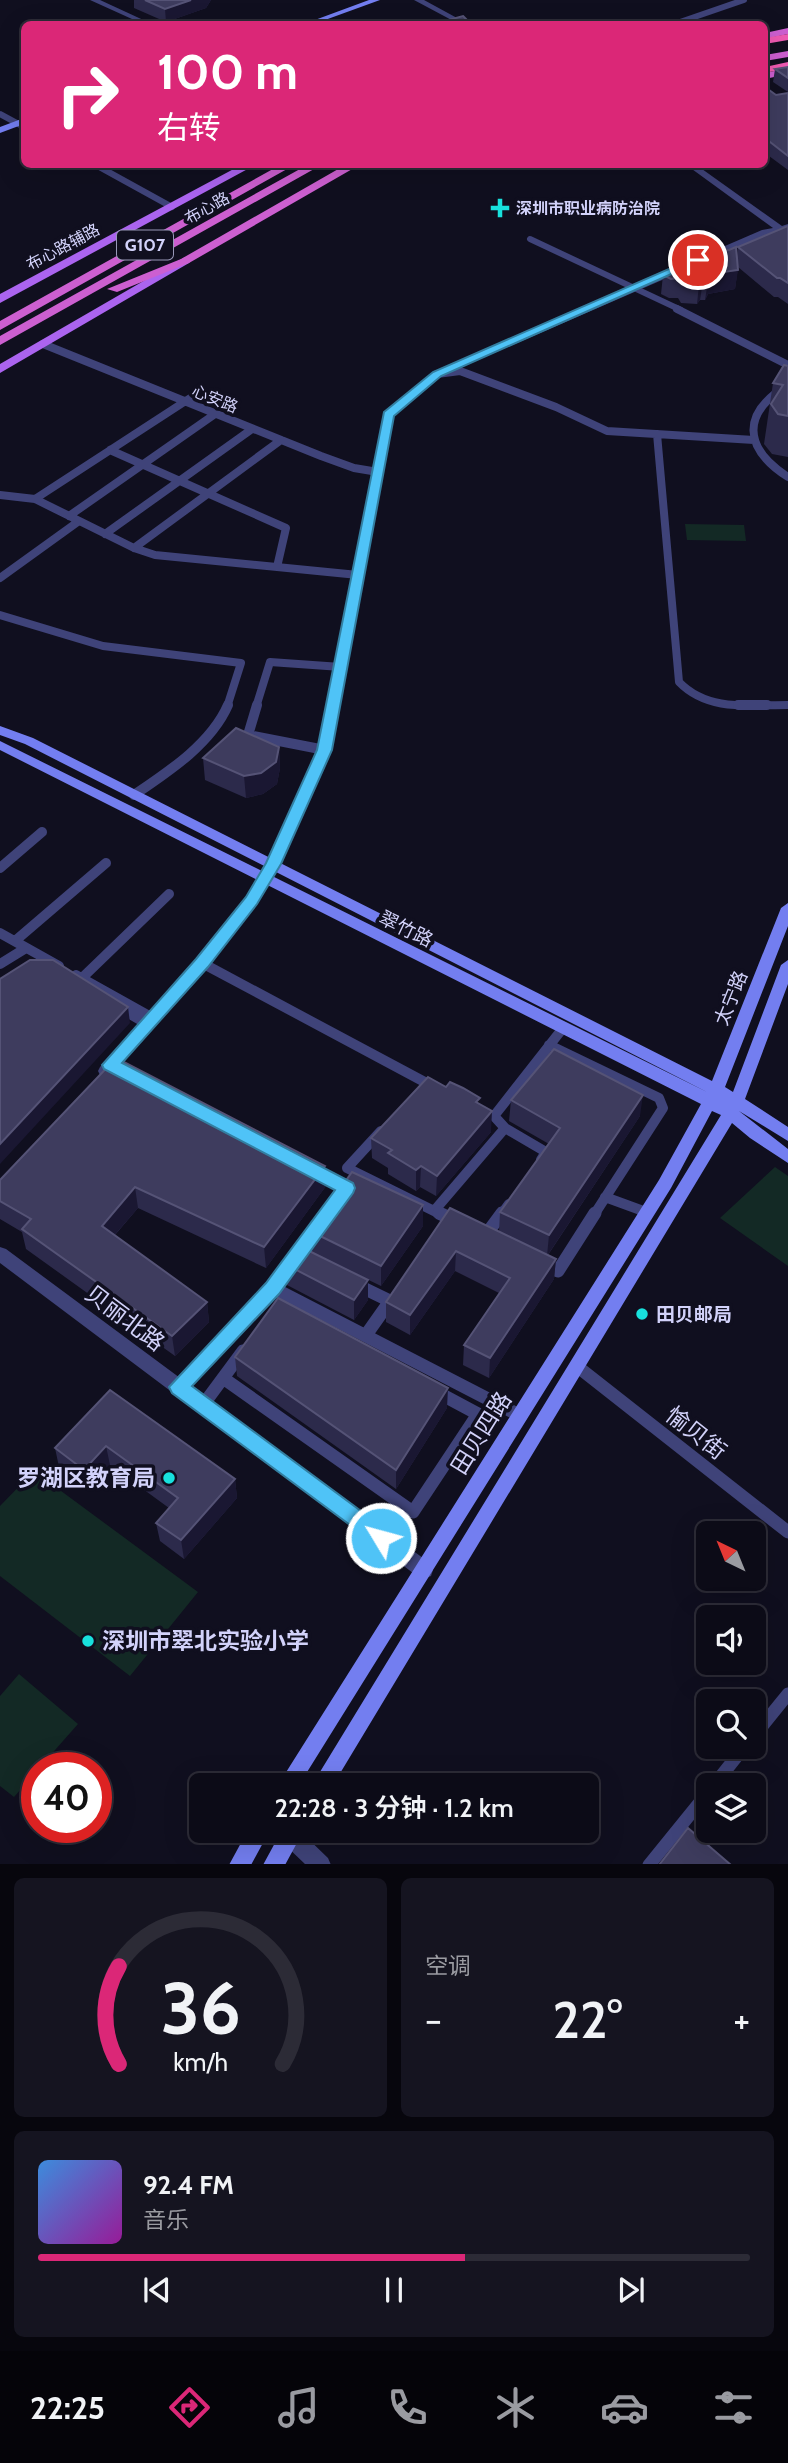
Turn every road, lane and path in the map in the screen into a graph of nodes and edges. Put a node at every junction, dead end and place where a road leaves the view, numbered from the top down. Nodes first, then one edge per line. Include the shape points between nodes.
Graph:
1 (94, 0) edge
2 (365, 0) edge
3 (376, 0) edge
4 (418, 0) edge
5 (744, 0) edge
6 (141, 21) edge
7 (306, 21) edge
8 (317, 21) edge
9 (458, 21) edge
10 (683, 21) edge
11 (788, 34) edge
12 (768, 36) edge
13 (768, 40) edge
14 (788, 46) edge
15 (768, 49) edge
16 (788, 54) edge
17 (768, 57) edge
18 (788, 60) edge
19 (768, 63) edge
20 (788, 65) edge
21 (768, 69) edge
22 (788, 71) edge
23 (768, 75) edge
24 (0, 114) edge
25 (21, 124) edge
26 (21, 126) edge
27 (0, 132) edge
28 (101, 168) edge
29 (244, 168) edge
30 (283, 168) edge
31 (311, 168) edge
32 (327, 168) edge
33 (349, 168) edge
34 (695, 168) edge
35 (277, 187) junction
36 (172, 207) junction
37 (785, 229) edge
38 (530, 239) dead end
39 (185, 261) junction
40 (631, 288) junction
41 (0, 299) edge
42 (54, 311) junction
43 (0, 326) edge
44 (0, 341) edge
45 (43, 344) junction
46 (788, 365) edge
47 (0, 369) edge
48 (437, 374) junction
49 (788, 385) edge
50 (201, 391) dead end
51 (184, 401) junction
52 (215, 414) junction
53 (252, 429) junction
54 (657, 434) junction
55 (281, 440) junction
56 (754, 440) junction
57 (110, 450) junction
58 (142, 464) junction
59 (378, 472) junction
60 (788, 477) edge
61 (179, 481) junction
62 (208, 494) junction
63 (0, 495) edge
64 (35, 499) junction
65 (69, 516) junction
66 (79, 521) junction
67 (105, 534) junction
68 (134, 548) junction
69 (277, 567) junction
70 (358, 575) junction
71 (0, 579) edge
72 (0, 615) edge
73 (341, 667) junction
74 (788, 705) edge
75 (0, 730) edge
76 (0, 745) edge
77 (325, 750) junction
78 (134, 795) junction
79 (42, 832) dead end
80 (106, 863) dead end
81 (274, 864) junction
82 (0, 868) edge
83 (264, 879) junction
84 (169, 894) dead end
85 (788, 908) edge
86 (0, 933) edge
87 (15, 941) junction
88 (26, 948) junction
89 (202, 963) junction
90 (0, 964) edge
91 (788, 965) edge
92 (33, 967) edge
93 (82, 978) junction
94 (150, 1021) junction
95 (563, 1028) junction
96 (549, 1045) junction
97 (92, 1085) edge
98 (449, 1094) edge
99 (713, 1096) junction
100 (734, 1107) junction
101 (391, 1121) edge
102 (505, 1128) junction
103 (788, 1135) edge
104 (788, 1157) edge
105 (298, 1162) edge
106 (531, 1173) edge
107 (665, 1184) junction
108 (683, 1193) junction
109 (516, 1194) edge
110 (605, 1197) junction
111 (434, 1211) junction
112 (646, 1212) junction
113 (475, 1231) junction
114 (498, 1242) edge
115 (0, 1254) edge
116 (534, 1259) edge
117 (344, 1278) edge
118 (273, 1288) junction
119 (366, 1335) junction
120 (253, 1336) edge
121 (578, 1367) junction
122 (223, 1378) junction
123 (423, 1384) edge
124 (179, 1387) junction
125 (203, 1405) junction
126 (521, 1416) junction
127 (788, 1532) edge
128 (424, 1570) junction
129 (786, 1703) edge
130 (766, 1724) edge
131 (735, 1759) edge
132 (296, 1773) edge
133 (329, 1773) edge
134 (724, 1773) edge
135 (696, 1807) edge
136 (252, 1843) edge
137 (286, 1843) edge
138 (301, 1843) edge
139 (239, 1864) edge
140 (273, 1864) edge
141 (321, 1864) edge
142 (649, 1864) edge

1 - 6 street
2 - 7 main road
3 - 8 main road
4 - 9 street
5 - 10 street
11 - 12 highway
11 - 13 highway
14 - 15 highway
16 - 17 highway
18 - 19 highway
20 - 21 highway
22 - 23 highway
24 - 25 street
26 - 27 main road
28 - 36 street
29 - 36 main road, 布心路辅路
30 - 43 highway, 布心路 / G107
31 - 35 highway, 布心路
32 - 35 highway
33 - 39 highway, G107
34 - 37 street
35 - 42 highway, 布心路
36 - 41 main road, 布心路辅路
37 - 40 street
38 - 40 street
39 - 42 highway, G107
39 - 45 main road
40 - 46 street
40 - 48 street
42 - 44 highway, 布心路 / G107
45 - 47 main road
45 - 51 street, 心安路
48 - 54 street via 460,371 607,431
48 - 59 street via 388,415
49 - 56 street via 759,405 752,424
50 - 51 street
51 - 52 street, 心安路
51 - 57 street
52 - 53 street, 心安路
52 - 58 street
53 - 55 street, 心安路
53 - 61 street
54 - 56 street
54 - 74 street via 679,682 686,691 711,702
55 - 59 street, 心安路 via 345,466
55 - 62 street
56 - 60 street via 763,459
57 - 58 street
57 - 64 street
58 - 61 street
58 - 65 street
59 - 70 street
61 - 62 street
61 - 67 street
62 - 68 street
62 - 69 street via 286,528
63 - 64 street
64 - 65 street
65 - 66 street
66 - 67 street
66 - 71 street
67 - 68 street
68 - 69 street via 166,556
69 - 70 street
70 - 73 street
72 - 78 street via 103,646 241,663 225,712 212,730
73 - 77 street
73 - 77 street via 270,663 248,735
75 - 78 main road, 翠竹路
76 - 83 main road, 翠竹路
77 - 81 street
78 - 81 main road, 翠竹路
79 - 82 street
80 - 87 street
81 - 83 street
81 - 99 main road, 翠竹路
83 - 89 street
83 - 95 main road, 翠竹路
84 - 93 street
85 - 99 main road, 太宁路
86 - 87 street
87 - 88 street
88 - 90 street
88 - 93 street
89 - 94 street
89 - 98 street via 422,1088
91 - 100 main road
92 - 94 street via 52,968
93 - 94 street
94 - 97 street via 115,1067
95 - 96 street
95 - 99 main road, 翠竹路
96 - 102 street via 488,1113
96 - 110 street via 659,1098 663,1108
99 - 100 main road, 翠竹路
99 - 107 main road, 田贝四路
100 - 103 main road, 翠竹路
100 - 104 main road, 翠竹路 via 755,1134
100 - 108 main road
101 - 111 street via 347,1168
102 - 106 street via 546,1152
102 - 111 street
105 - 118 street via 346,1188 303,1258
107 - 108 street
107 - 112 main road, 田贝四路
108 - 121 main road
109 - 113 street
110 - 112 street
110 - 116 street via 558,1271
111 - 113 street
112 - 126 main road, 田贝四路
113 - 114 street
115 - 124 street, 贝丽北路
117 - 119 street via 390,1301
118 - 119 street
118 - 124 street
119 - 126 street
120 - 122 street
121 - 127 street, 愉贝街
121 - 133 main road
122 - 123 street via 413,1513 478,1413
122 - 125 street
124 - 125 street, 贝丽北路
125 - 128 street, 贝丽北路
126 - 128 main road, 田贝四路
128 - 132 main road, 田贝四路
129 - 130 street
131 - 134 street
135 - 142 street
136 - 139 main road
137 - 140 main road
138 - 141 street

